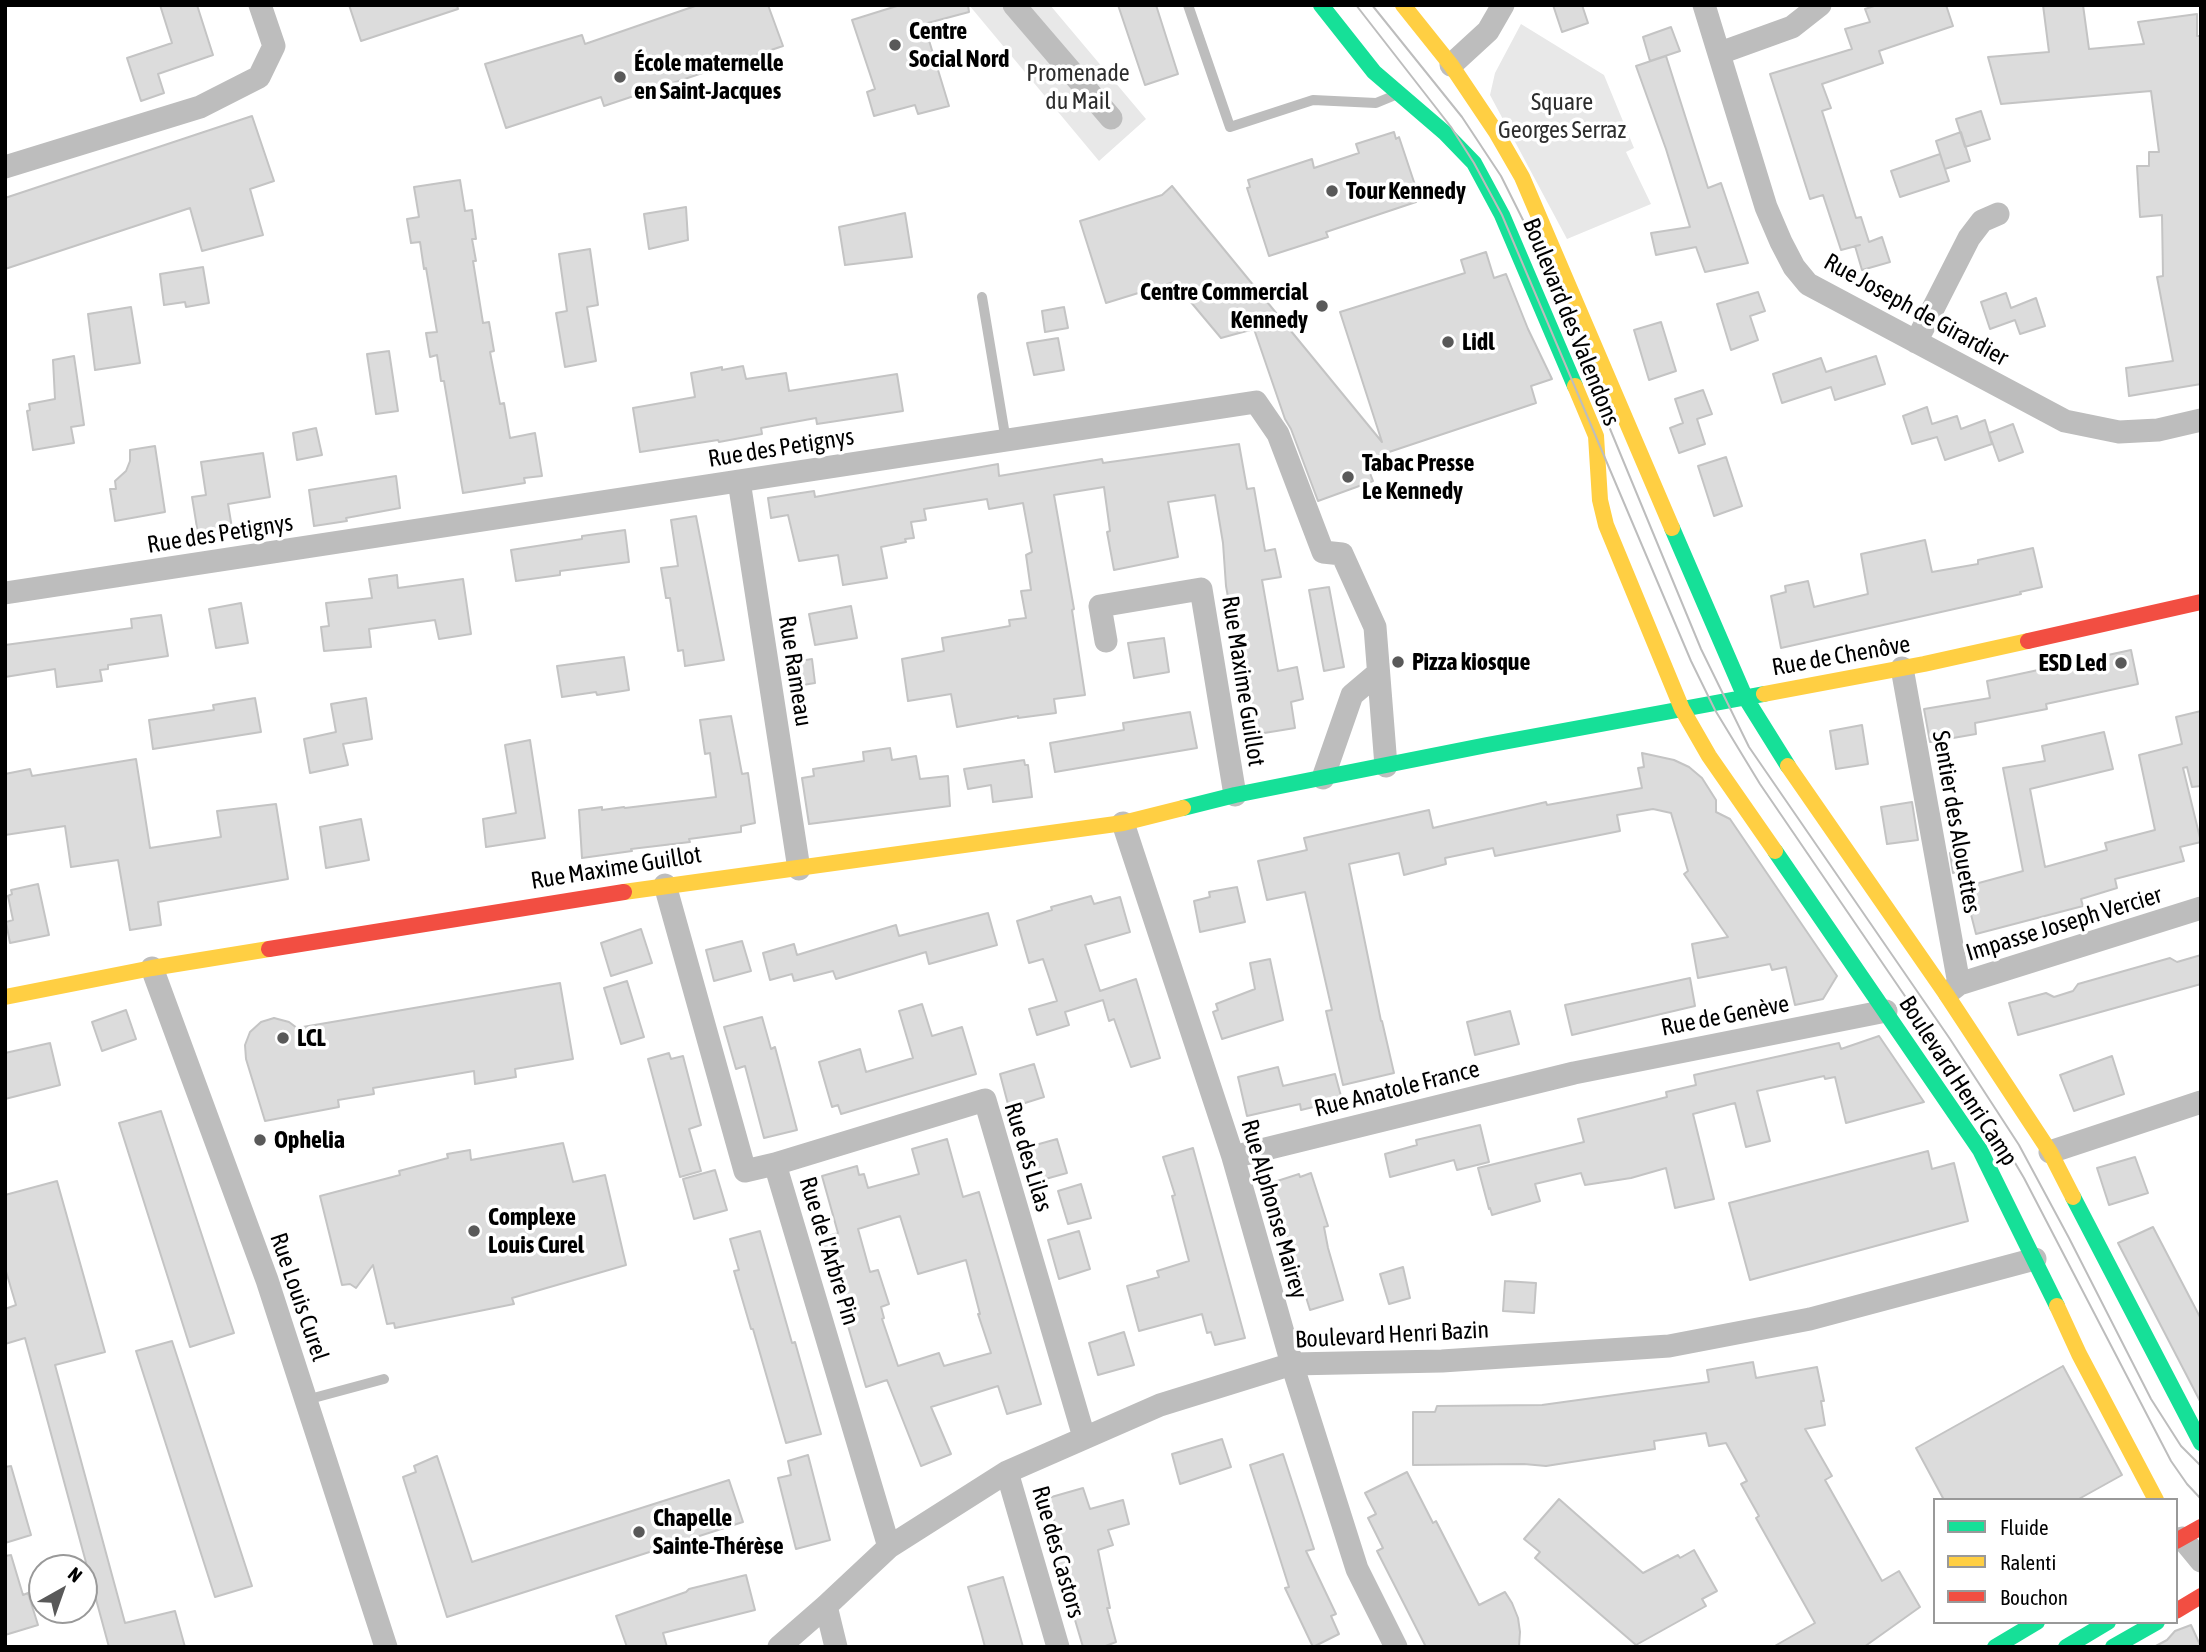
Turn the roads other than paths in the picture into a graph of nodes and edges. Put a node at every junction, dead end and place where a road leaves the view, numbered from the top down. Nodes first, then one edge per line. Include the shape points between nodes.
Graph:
1 (260, 5) edge
2 (1014, 5) edge
3 (1188, 5) edge
4 (1321, 5) edge
5 (1403, 5) edge
6 (1503, 5) edge
7 (1704, 5) edge
8 (1820, 5) edge
9 (1720, 53) junction
10 (1451, 65) junction
11 (1399, 94) junction
12 (1111, 118) dead end
13 (5, 167) edge
14 (1998, 214) dead end
15 (982, 297) dead end
16 (1916, 342) junction
17 (2201, 420) edge
18 (1006, 440) junction
19 (739, 481) junction
20 (5, 593) edge
21 (2201, 602) edge
22 (1106, 641) dead end
23 (1902, 668) junction
24 (1378, 674) junction
25 (1745, 697) junction
26 (1682, 709) junction
27 (1487, 745) joint
28 (1386, 766) junction
29 (1324, 778) junction
30 (1235, 795) junction
31 (1123, 823) junction
32 (799, 869) junction
33 (665, 886) junction
34 (2201, 908) edge
35 (152, 968) junction
36 (1953, 989) junction
37 (5, 997) edge
38 (1886, 1011) junction
39 (1574, 1073) joint
40 (2201, 1102) edge
41 (2050, 1152) junction
42 (1233, 1157) junction
43 (775, 1164) junction
44 (2035, 1259) junction
45 (1292, 1364) junction
46 (384, 1379) dead end
47 (306, 1400) junction
48 (1084, 1437) junction
49 (2201, 1443) edge
50 (1007, 1472) junction
51 (2155, 1498) edge
52 (2184, 1534) edge
53 (889, 1547) junction
54 (2201, 1561) edge
55 (2201, 1596) edge
56 (826, 1606) junction
57 (2178, 1610) edge
58 (2034, 1624) edge
59 (2105, 1624) edge
60 (2153, 1624) edge
61 (386, 1647) edge
62 (779, 1647) edge
63 (836, 1647) edge
64 (1058, 1647) edge
65 (1396, 1647) edge
66 (1995, 1647) edge
67 (2066, 1647) edge
68 (2113, 1647) edge

1 - 13 street via 274,46 259,77 200,107
2 - 12 street
3 - 11 lane via 1230,127 1314,100 1376,103
4 - 11 street, Boulevard des Valendons via 1374,72
5 - 10 street, Boulevard des Valendons
6 - 10 street via 1488,31
7 - 9 street, Rue Joseph de Girardier
8 - 9 street via 1793,27
9 - 16 street, Rue Joseph de Girardier via 1766,207 1794,267 1808,284
10 - 25 street, Boulevard des Valendons via 1522,177
11 - 26 street, Boulevard des Valendons via 1474,163 1502,215 1596,436 1606,525
14 - 16 street via 1982,221 1969,238
15 - 18 lane
16 - 17 street, Rue Joseph de Girardier via 2066,421 2119,432 2158,430
18 - 19 street, Rue des Petignys
18 - 24 street, Rue des Petignys via 1256,402 1278,434 1323,552 1342,554 1375,627
19 - 20 street, Rue des Petignys
19 - 32 street, Rue Rameau
21 - 23 street, Rue de Chenôve
22 - 30 street, Rue Maxime Guillot via 1100,606 1201,589
23 - 25 street, Rue de Chenôve
23 - 36 street, Sentier des Alouettes
24 - 28 street, Rue des Petignys
24 - 29 street via 1352,695
25 - 26 street, Rue de Chenôve
25 - 36 street, Boulevard Henri Camp via 1779,753
26 - 27 street, Rue de Chenôve
26 - 38 street, Boulevard Henri Camp via 1709,756
27 - 28 street, Rue Maxime Guillot
28 - 29 street, Rue Maxime Guillot
29 - 30 street, Rue Maxime Guillot
30 - 31 street, Rue Maxime Guillot
31 - 32 street, Rue Maxime Guillot
31 - 42 street, Rue Alphonse Mairey
32 - 33 street, Rue Maxime Guillot
33 - 35 street, Rue Maxime Guillot
33 - 43 street, Rue de l'Arbre Pin via 744,1171
34 - 36 street, Impasse Joseph Vercier
35 - 37 street, Rue Maxime Guillot
35 - 47 street, Rue Louis Curel via 267,1280
36 - 41 street, Boulevard Henri Camp
38 - 39 street, Rue de Genève
38 - 44 street, Boulevard Henri Camp via 1980,1150
39 - 42 street, Rue Anatole France
40 - 41 street
41 - 49 street, Boulevard Henri Camp
42 - 45 street, Rue Alphonse Mairey
43 - 48 street, Rue des Lilas via 985,1100
43 - 53 street, Rue de l'Arbre Pin
44 - 45 street, Boulevard Henri Bazin via 1810,1319 1670,1346 1442,1361
44 - 51 street, Boulevard Henri Camp
45 - 48 street, Boulevard Henri Bazin via 1160,1405
45 - 65 street, Rue Alphonse Mairey via 1357,1569
46 - 47 lane
47 - 61 street, Rue Louis Curel
48 - 50 street, Boulevard Henri Bazin
50 - 53 street, Boulevard Henri Bazin
50 - 64 street, Rue des Castors
52 - 54 street
53 - 56 street, Boulevard Henri Bazin
55 - 57 street
56 - 62 street, Boulevard Henri Bazin
56 - 63 street
58 - 66 street
59 - 67 street
60 - 68 street

